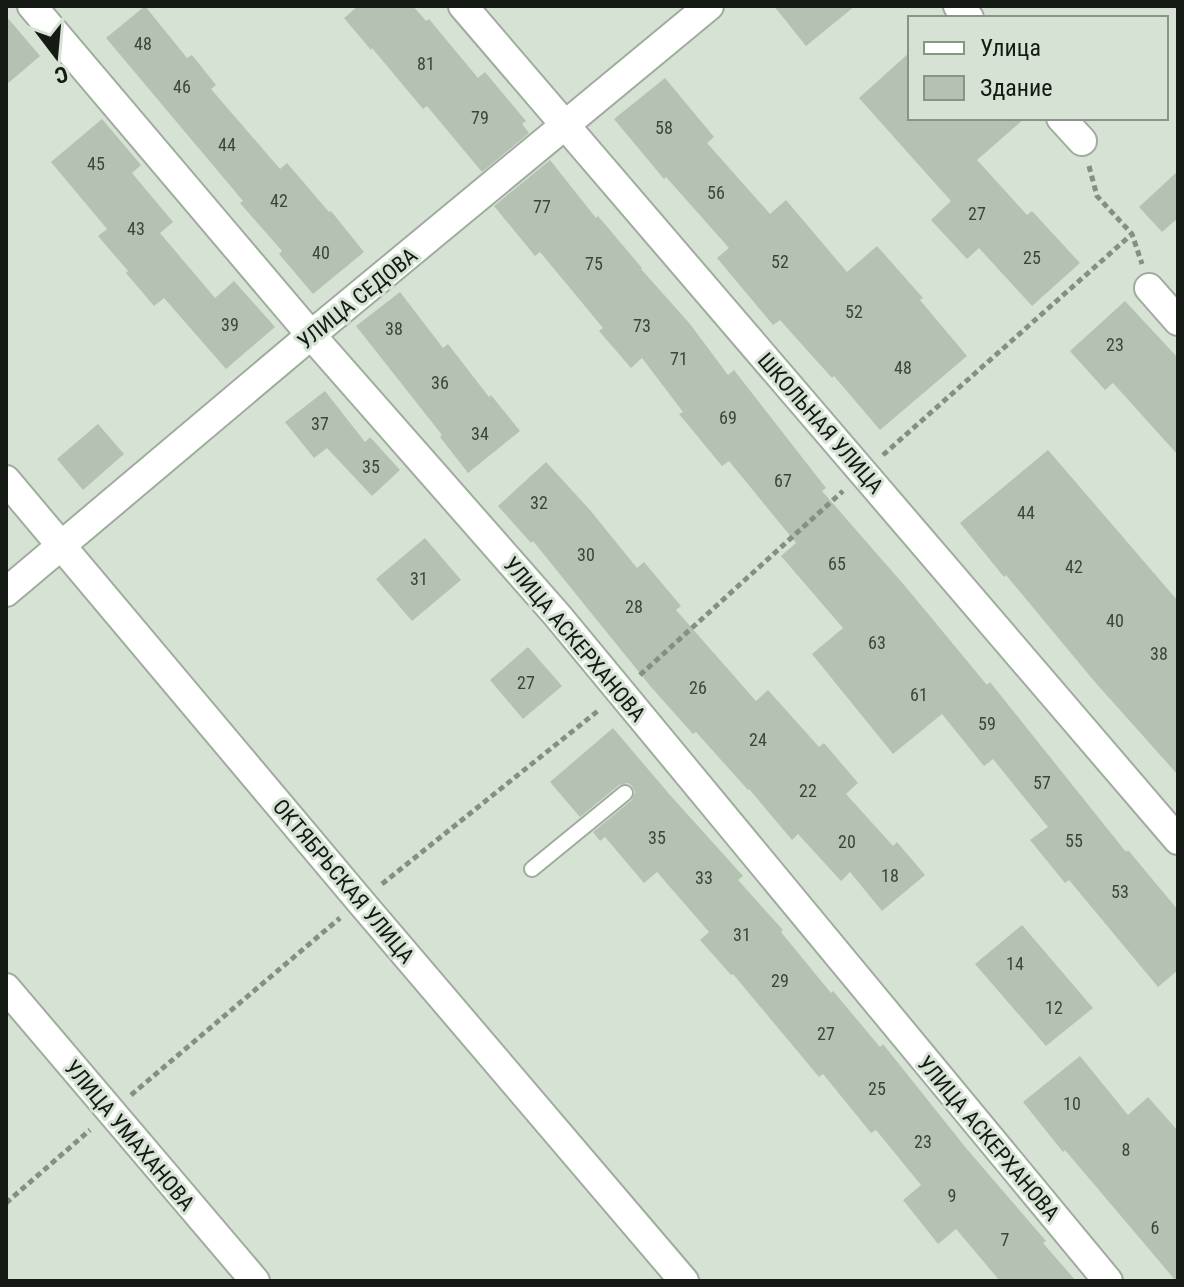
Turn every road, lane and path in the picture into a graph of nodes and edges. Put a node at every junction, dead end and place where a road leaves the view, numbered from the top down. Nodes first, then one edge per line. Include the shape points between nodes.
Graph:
1 (32, 6) edge
2 (463, 6) edge
3 (709, 6) edge
4 (1063, 120) edge
5 (566, 126) junction
6 (1082, 141) joint
7 (1132, 234) junction
8 (1149, 288) joint
9 (1178, 321) edge
10 (311, 335) junction
11 (864, 473) junction
12 (6, 480) edge
13 (62, 545) junction
14 (6, 592) edge
15 (621, 693) junction
16 (625, 793) dead end
17 (1178, 840) edge
18 (532, 869) dead end
19 (360, 901) junction
20 (6, 988) edge
21 (111, 1112) junction
22 (6, 1203) edge
23 (255, 1281) edge
24 (684, 1281) edge
25 (1108, 1281) edge

1 - 10 street, УЛИЦА АСКЕРХАНОВА
2 - 5 street, ШКОЛЬНАЯ УЛИЦА
3 - 5 street, УЛИЦА СЕДОВА
4 - 6 street
5 - 10 street, УЛИЦА СЕДОВА
5 - 11 street, ШКОЛЬНАЯ УЛИЦА
6 - 7 path via 1097,196
7 - 8 path
7 - 11 path
8 - 9 street
10 - 13 street, УЛИЦА СЕДОВА
10 - 15 street, УЛИЦА АСКЕРХАНОВА
11 - 15 path
11 - 17 street, ШКОЛЬНАЯ УЛИЦА
12 - 13 street, ОКТЯБРЬСКАЯ УЛИЦА
13 - 14 street, УЛИЦА СЕДОВА
13 - 19 street, ОКТЯБРЬСКАЯ УЛИЦА
15 - 19 path
15 - 25 street, УЛИЦА АСКЕРХАНОВА
16 - 18 lane
19 - 21 path
19 - 24 street, ОКТЯБРЬСКАЯ УЛИЦА
20 - 21 street, УЛИЦА УМАХАНОВА
21 - 22 path
21 - 23 street, УЛИЦА УМАХАНОВА

